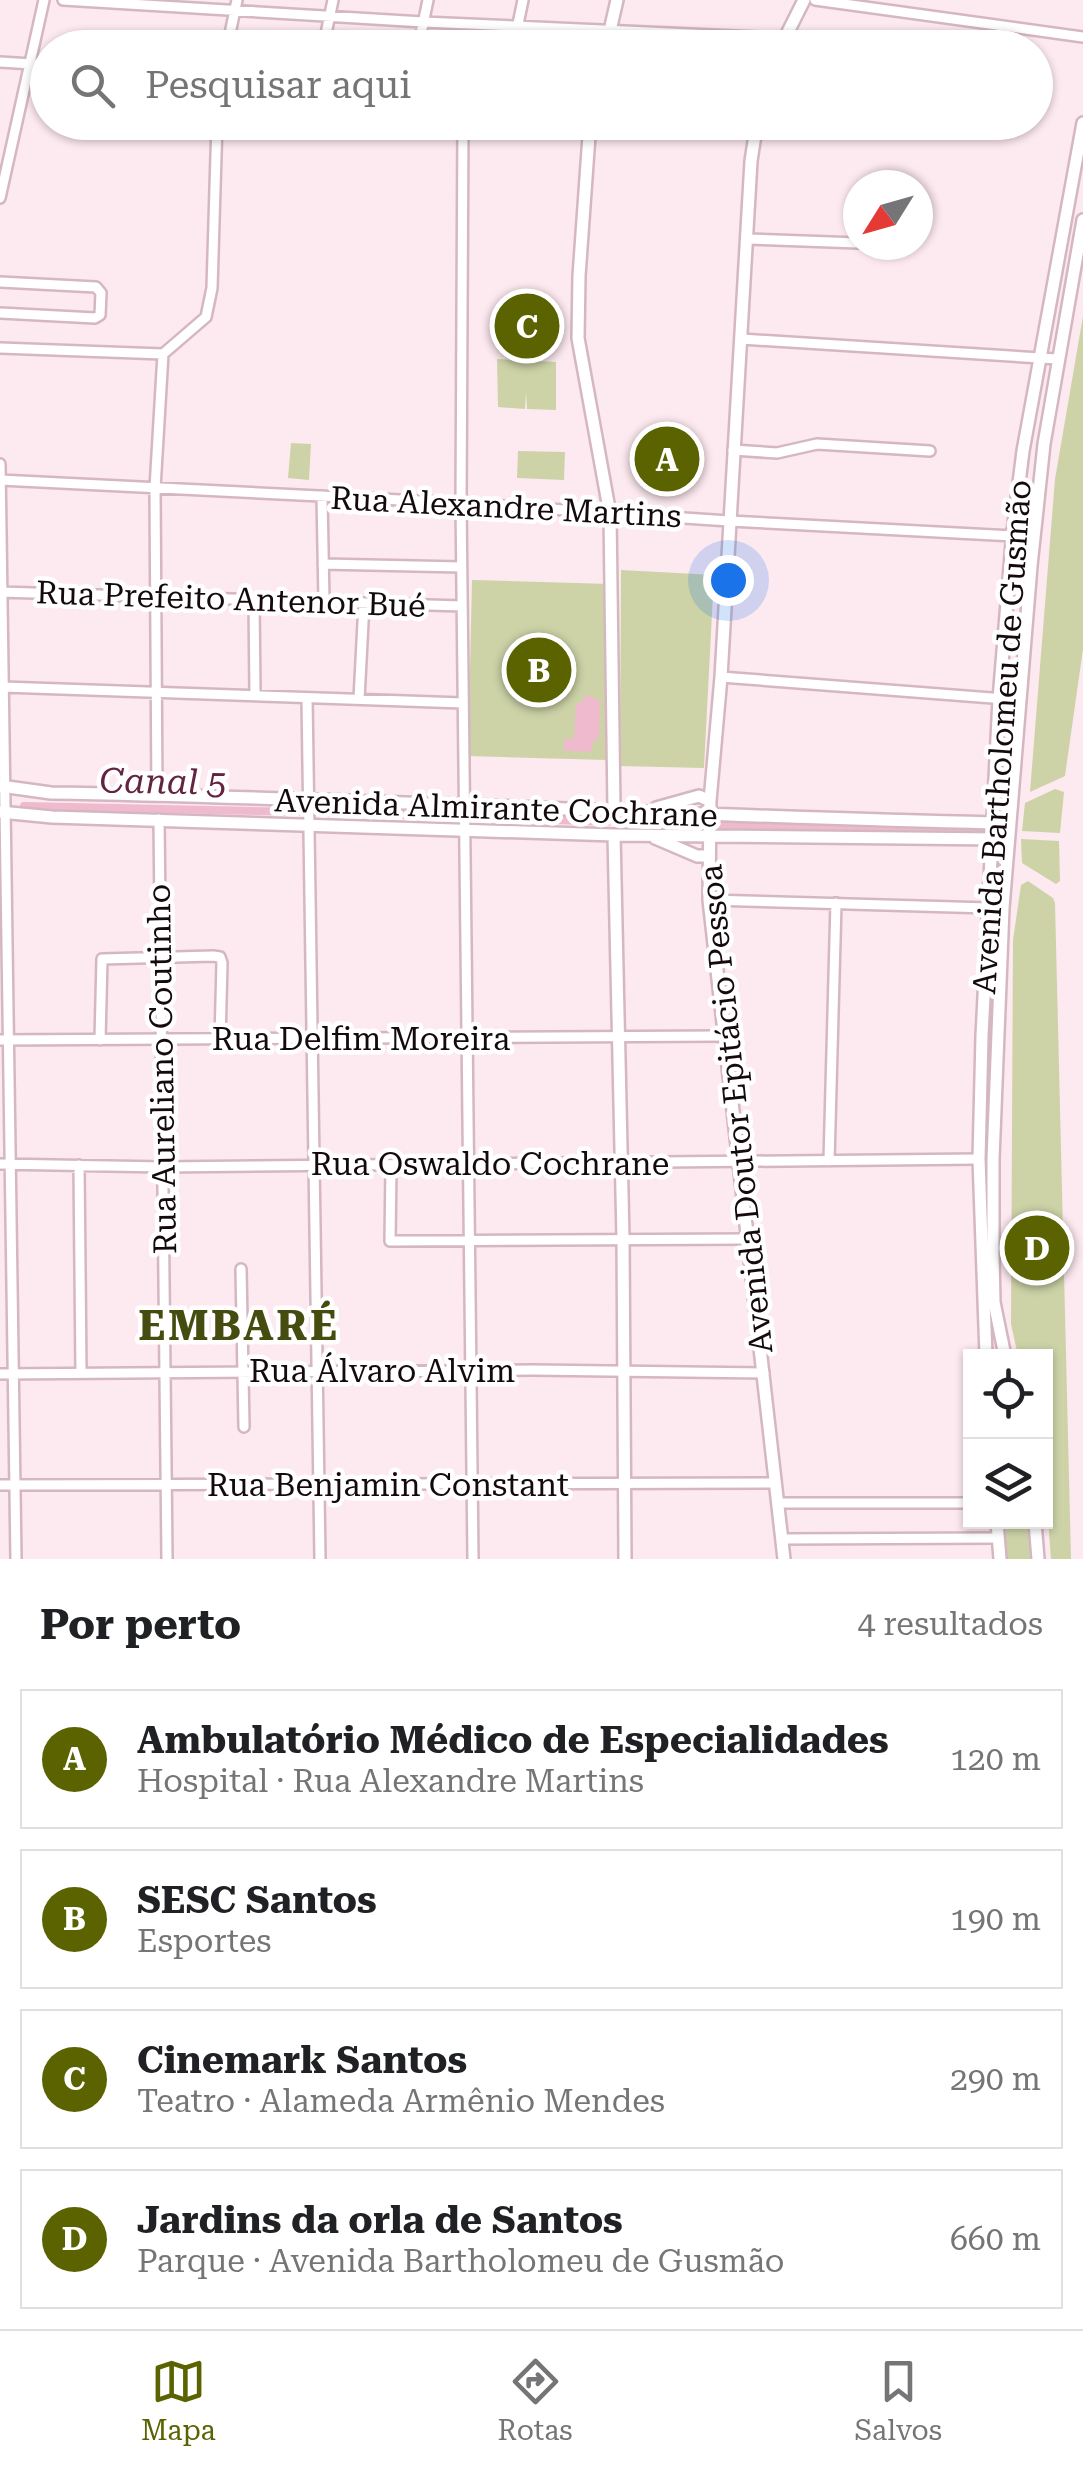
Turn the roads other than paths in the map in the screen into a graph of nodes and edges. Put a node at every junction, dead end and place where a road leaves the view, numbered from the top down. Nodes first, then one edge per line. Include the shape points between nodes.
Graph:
1 (44, 0) edge
2 (63, 0) edge
3 (237, 0) edge
4 (333, 0) edge
5 (428, 0) edge
6 (524, 0) edge
7 (617, 0) edge
8 (804, 0) edge
9 (815, 0) edge
10 (234, 12) junction
11 (329, 16) junction
12 (423, 22) junction
13 (517, 27) junction
14 (37, 30) edge
15 (231, 30) edge
16 (326, 30) edge
17 (421, 30) edge
18 (517, 30) edge
19 (587, 30) edge
20 (610, 30) edge
21 (789, 30) edge
22 (1032, 30) edge
23 (1053, 33) edge
24 (1083, 37) edge
25 (0, 62) edge
26 (30, 64) joint
27 (1083, 123) edge
28 (216, 140) edge
29 (464, 140) edge
30 (589, 140) edge
31 (754, 140) edge
32 (0, 198) edge
33 (1083, 220) edge
34 (747, 239) junction
35 (843, 242) edge
36 (0, 282) edge
37 (0, 313) edge
38 (741, 339) junction
39 (0, 348) edge
40 (162, 354) junction
41 (1038, 357) junction
42 (1057, 360) junction
43 (733, 450) junction
44 (930, 451) dead end
45 (0, 464) edge
46 (1, 480) edge
47 (155, 488) junction
48 (322, 496) junction
49 (460, 503) junction
50 (610, 514) junction
51 (730, 521) junction
52 (1012, 535) junction
53 (1034, 537) junction
54 (323, 564) junction
55 (461, 567) junction
56 (2, 592) edge
57 (156, 596) junction
58 (254, 600) junction
59 (324, 602) junction
60 (364, 603) junction
61 (462, 606) junction
62 (1, 673) edge
63 (721, 677) junction
64 (3, 687) junction
65 (156, 694) junction
66 (255, 695) junction
67 (307, 698) junction
68 (999, 698) junction
69 (360, 700) junction
70 (1019, 700) junction
71 (2, 702) edge
72 (463, 702) junction
73 (3, 789) edge
74 (157, 794) junction
75 (710, 801) junction
76 (309, 803) junction
77 (464, 805) junction
78 (3, 812) edge
79 (614, 812) junction
80 (645, 812) junction
81 (159, 819) junction
82 (310, 822) junction
83 (993, 822) junction
84 (709, 825) junction
85 (464, 826) junction
86 (614, 833) junction
87 (646, 834) junction
88 (992, 838) junction
89 (1008, 840) junction
90 (709, 856) junction
91 (709, 900) junction
92 (836, 903) junction
93 (989, 908) junction
94 (163, 957) junction
95 (722, 1036) junction
96 (313, 1038) junction
97 (466, 1038) junction
98 (620, 1038) junction
99 (220, 1039) junction
100 (4, 1040) edge
101 (100, 1040) junction
102 (162, 1040) junction
103 (979, 1159) junction
104 (830, 1161) junction
105 (738, 1162) junction
106 (5, 1164) edge
107 (80, 1165) junction
108 (313, 1165) junction
109 (467, 1165) junction
110 (622, 1165) junction
111 (391, 1166) junction
112 (163, 1168) junction
113 (623, 1238) junction
114 (746, 1239) junction
115 (468, 1240) junction
116 (242, 1269) dead end
117 (6, 1294) edge
118 (986, 1349) edge
119 (1004, 1349) edge
120 (469, 1371) junction
121 (625, 1371) junction
122 (165, 1372) junction
123 (81, 1373) junction
124 (243, 1373) junction
125 (318, 1373) junction
126 (764, 1373) junction
127 (0, 1374) edge
128 (12, 1374) junction
129 (244, 1427) dead end
130 (776, 1483) junction
131 (624, 1484) junction
132 (0, 1485) edge
133 (166, 1485) junction
134 (472, 1485) junction
135 (14, 1486) junction
136 (319, 1486) junction
137 (778, 1503) junction
138 (963, 1503) edge
139 (997, 1529) edge
140 (1036, 1529) edge
141 (16, 1533) junction
142 (0, 1534) edge
143 (998, 1538) junction
144 (782, 1539) junction
145 (16, 1559) edge
146 (168, 1559) edge
147 (320, 1559) edge
148 (473, 1559) edge
149 (625, 1559) edge
150 (784, 1559) edge
151 (1000, 1559) edge
152 (1038, 1559) edge

1 - 14 street
2 - 10 street
3 - 10 street
4 - 11 street
5 - 12 street
6 - 13 street
7 - 20 main road
8 - 21 main road
9 - 22 street
10 - 11 street
10 - 15 street
11 - 12 street
11 - 16 street
12 - 13 street
12 - 17 street
13 - 18 street
13 - 19 street
23 - 24 street
25 - 26 street
26 - 32 street
27 - 41 main road, Avenida Bartholomeu de Gusmão
28 - 40 street via 206,317
29 - 49 street
30 - 50 main road via 578,338
31 - 34 main road, Avenida Doutor Epitácio Pessoa
33 - 42 main road, Avenida Bartholomeu de Gusmão
34 - 35 street
34 - 38 main road, Avenida Doutor Epitácio Pessoa
36 - 37 street via 101,292 100,315 94,318
38 - 41 street
38 - 43 main road, Avenida Doutor Epitácio Pessoa
39 - 40 street
40 - 47 street
41 - 42 street
41 - 52 main road, Avenida Bartholomeu de Gusmão
42 - 53 main road, Avenida Bartholomeu de Gusmão
43 - 44 street via 777,453 817,444
43 - 51 main road, Avenida Doutor Epitácio Pessoa
45 - 46 street
46 - 47 street, Rua Alexandre Martins
46 - 56 street
47 - 48 street, Rua Alexandre Martins
47 - 57 street
48 - 49 street, Rua Alexandre Martins
48 - 54 street
49 - 50 street, Rua Alexandre Martins
49 - 55 street
50 - 51 street, Rua Alexandre Martins
50 - 79 main road
51 - 52 street, Rua Alexandre Martins
51 - 63 main road, Avenida Doutor Epitácio Pessoa
52 - 53 street, Rua Alexandre Martins
52 - 68 main road, Avenida Bartholomeu de Gusmão
53 - 70 main road, Avenida Bartholomeu de Gusmão
54 - 55 street
54 - 59 street
55 - 61 street
56 - 57 street, Rua Prefeito Antenor Bué
56 - 62 street
57 - 58 street, Rua Prefeito Antenor Bué
57 - 65 street
58 - 59 street, Rua Prefeito Antenor Bué
58 - 66 street
59 - 60 street, Rua Prefeito Antenor Bué
60 - 61 street, Rua Prefeito Antenor Bué
60 - 69 street
61 - 72 street
62 - 64 street
63 - 68 street
63 - 75 main road, Avenida Doutor Epitácio Pessoa
64 - 65 street
64 - 71 street
65 - 66 street
65 - 74 street
66 - 67 street
67 - 69 street
67 - 76 street
68 - 70 street
68 - 83 main road, Avenida Bartholomeu de Gusmão
69 - 72 street
70 - 89 main road, Avenida Bartholomeu de Gusmão
71 - 73 street
72 - 77 street
73 - 74 main road, Avenida Almirante Cochrane
73 - 78 street
74 - 76 main road, Avenida Almirante Cochrane
75 - 80 main road via 698,796
75 - 84 main road, Avenida Doutor Epitácio Pessoa
76 - 77 main road, Avenida Almirante Cochrane
76 - 82 street
77 - 79 main road, Avenida Almirante Cochrane
77 - 85 street
78 - 81 main road, Avenida Almirante Cochrane
78 - 100 street
79 - 80 main road, Avenida Almirante Cochrane
79 - 86 street
80 - 84 main road, Avenida Almirante Cochrane
81 - 82 main road, Avenida Almirante Cochrane
81 - 94 street, Rua Aureliano Coutinho
82 - 85 main road, Avenida Almirante Cochrane
82 - 96 street
83 - 84 main road, Avenida Almirante Cochrane
83 - 88 main road, Avenida Bartholomeu de Gusmão
84 - 87 main road, Avenida Almirante Cochrane
84 - 88 main road, Avenida Almirante Cochrane
84 - 90 main road, Avenida Doutor Epitácio Pessoa
85 - 86 main road, Avenida Almirante Cochrane
85 - 97 street
86 - 87 main road, Avenida Almirante Cochrane
86 - 98 main road
87 - 90 main road
88 - 89 main road, Avenida Almirante Cochrane
88 - 93 main road, Avenida Bartholomeu de Gusmão
89 - 119 main road, Avenida Bartholomeu de Gusmão via 992,1159 994,1302
90 - 91 main road, Avenida Doutor Epitácio Pessoa
91 - 92 street
91 - 95 main road, Avenida Doutor Epitácio Pessoa
92 - 93 street
92 - 104 street
93 - 103 main road, Avenida Bartholomeu de Gusmão
94 - 99 street via 220,958
94 - 101 street via 102,959
94 - 102 street, Rua Aureliano Coutinho
95 - 98 street, Rua Delfim Moreira
95 - 105 main road, Avenida Doutor Epitácio Pessoa
96 - 97 street, Rua Delfim Moreira
96 - 99 street, Rua Delfim Moreira
96 - 108 street
97 - 98 street, Rua Delfim Moreira
97 - 109 street
98 - 110 main road
99 - 102 street, Rua Delfim Moreira
100 - 101 street, Rua Delfim Moreira
100 - 106 street
101 - 102 street, Rua Delfim Moreira
102 - 112 street, Rua Aureliano Coutinho
103 - 104 street, Rua Oswaldo Cochrane
103 - 118 main road, Avenida Bartholomeu de Gusmão
104 - 105 street, Rua Oswaldo Cochrane
105 - 110 street, Rua Oswaldo Cochrane
105 - 114 main road, Avenida Doutor Epitácio Pessoa
106 - 107 street, Rua Oswaldo Cochrane
106 - 117 street
107 - 112 street, Rua Oswaldo Cochrane
107 - 123 street
108 - 111 street, Rua Oswaldo Cochrane
108 - 112 street, Rua Oswaldo Cochrane
108 - 125 street
109 - 110 street, Rua Oswaldo Cochrane
109 - 111 street, Rua Oswaldo Cochrane
109 - 115 street
110 - 113 main road
111 - 115 street via 390,1242
112 - 122 street, Rua Aureliano Coutinho
113 - 114 street
113 - 115 street
113 - 121 main road
114 - 126 main road, Avenida Doutor Epitácio Pessoa
115 - 120 street
116 - 124 street
117 - 128 street
120 - 121 street, Rua Álvaro Alvim
120 - 125 street, Rua Álvaro Alvim
120 - 134 street
121 - 126 street, Rua Álvaro Alvim
121 - 131 main road
122 - 123 street, Rua Álvaro Alvim
122 - 124 street, Rua Álvaro Alvim
122 - 133 street, Rua Aureliano Coutinho
123 - 128 street, Rua Álvaro Alvim
124 - 125 street, Rua Álvaro Alvim
124 - 129 street
125 - 136 street
126 - 130 main road, Avenida Doutor Epitácio Pessoa
127 - 128 street, Rua Álvaro Alvim
128 - 135 street
130 - 131 street, Rua Benjamin Constant
130 - 137 main road, Avenida Doutor Epitácio Pessoa
131 - 134 street, Rua Benjamin Constant
131 - 149 main road
132 - 135 street, Rua Benjamin Constant
133 - 135 street, Rua Benjamin Constant
133 - 136 street, Rua Benjamin Constant
133 - 146 street, Rua Aureliano Coutinho
134 - 136 street, Rua Benjamin Constant
134 - 148 street
135 - 141 street
136 - 147 street
137 - 138 street
137 - 144 main road, Avenida Doutor Epitácio Pessoa
139 - 143 main road
140 - 152 main road
141 - 142 street
141 - 145 street
143 - 144 street
143 - 151 main road
144 - 150 main road, Avenida Doutor Epitácio Pessoa

